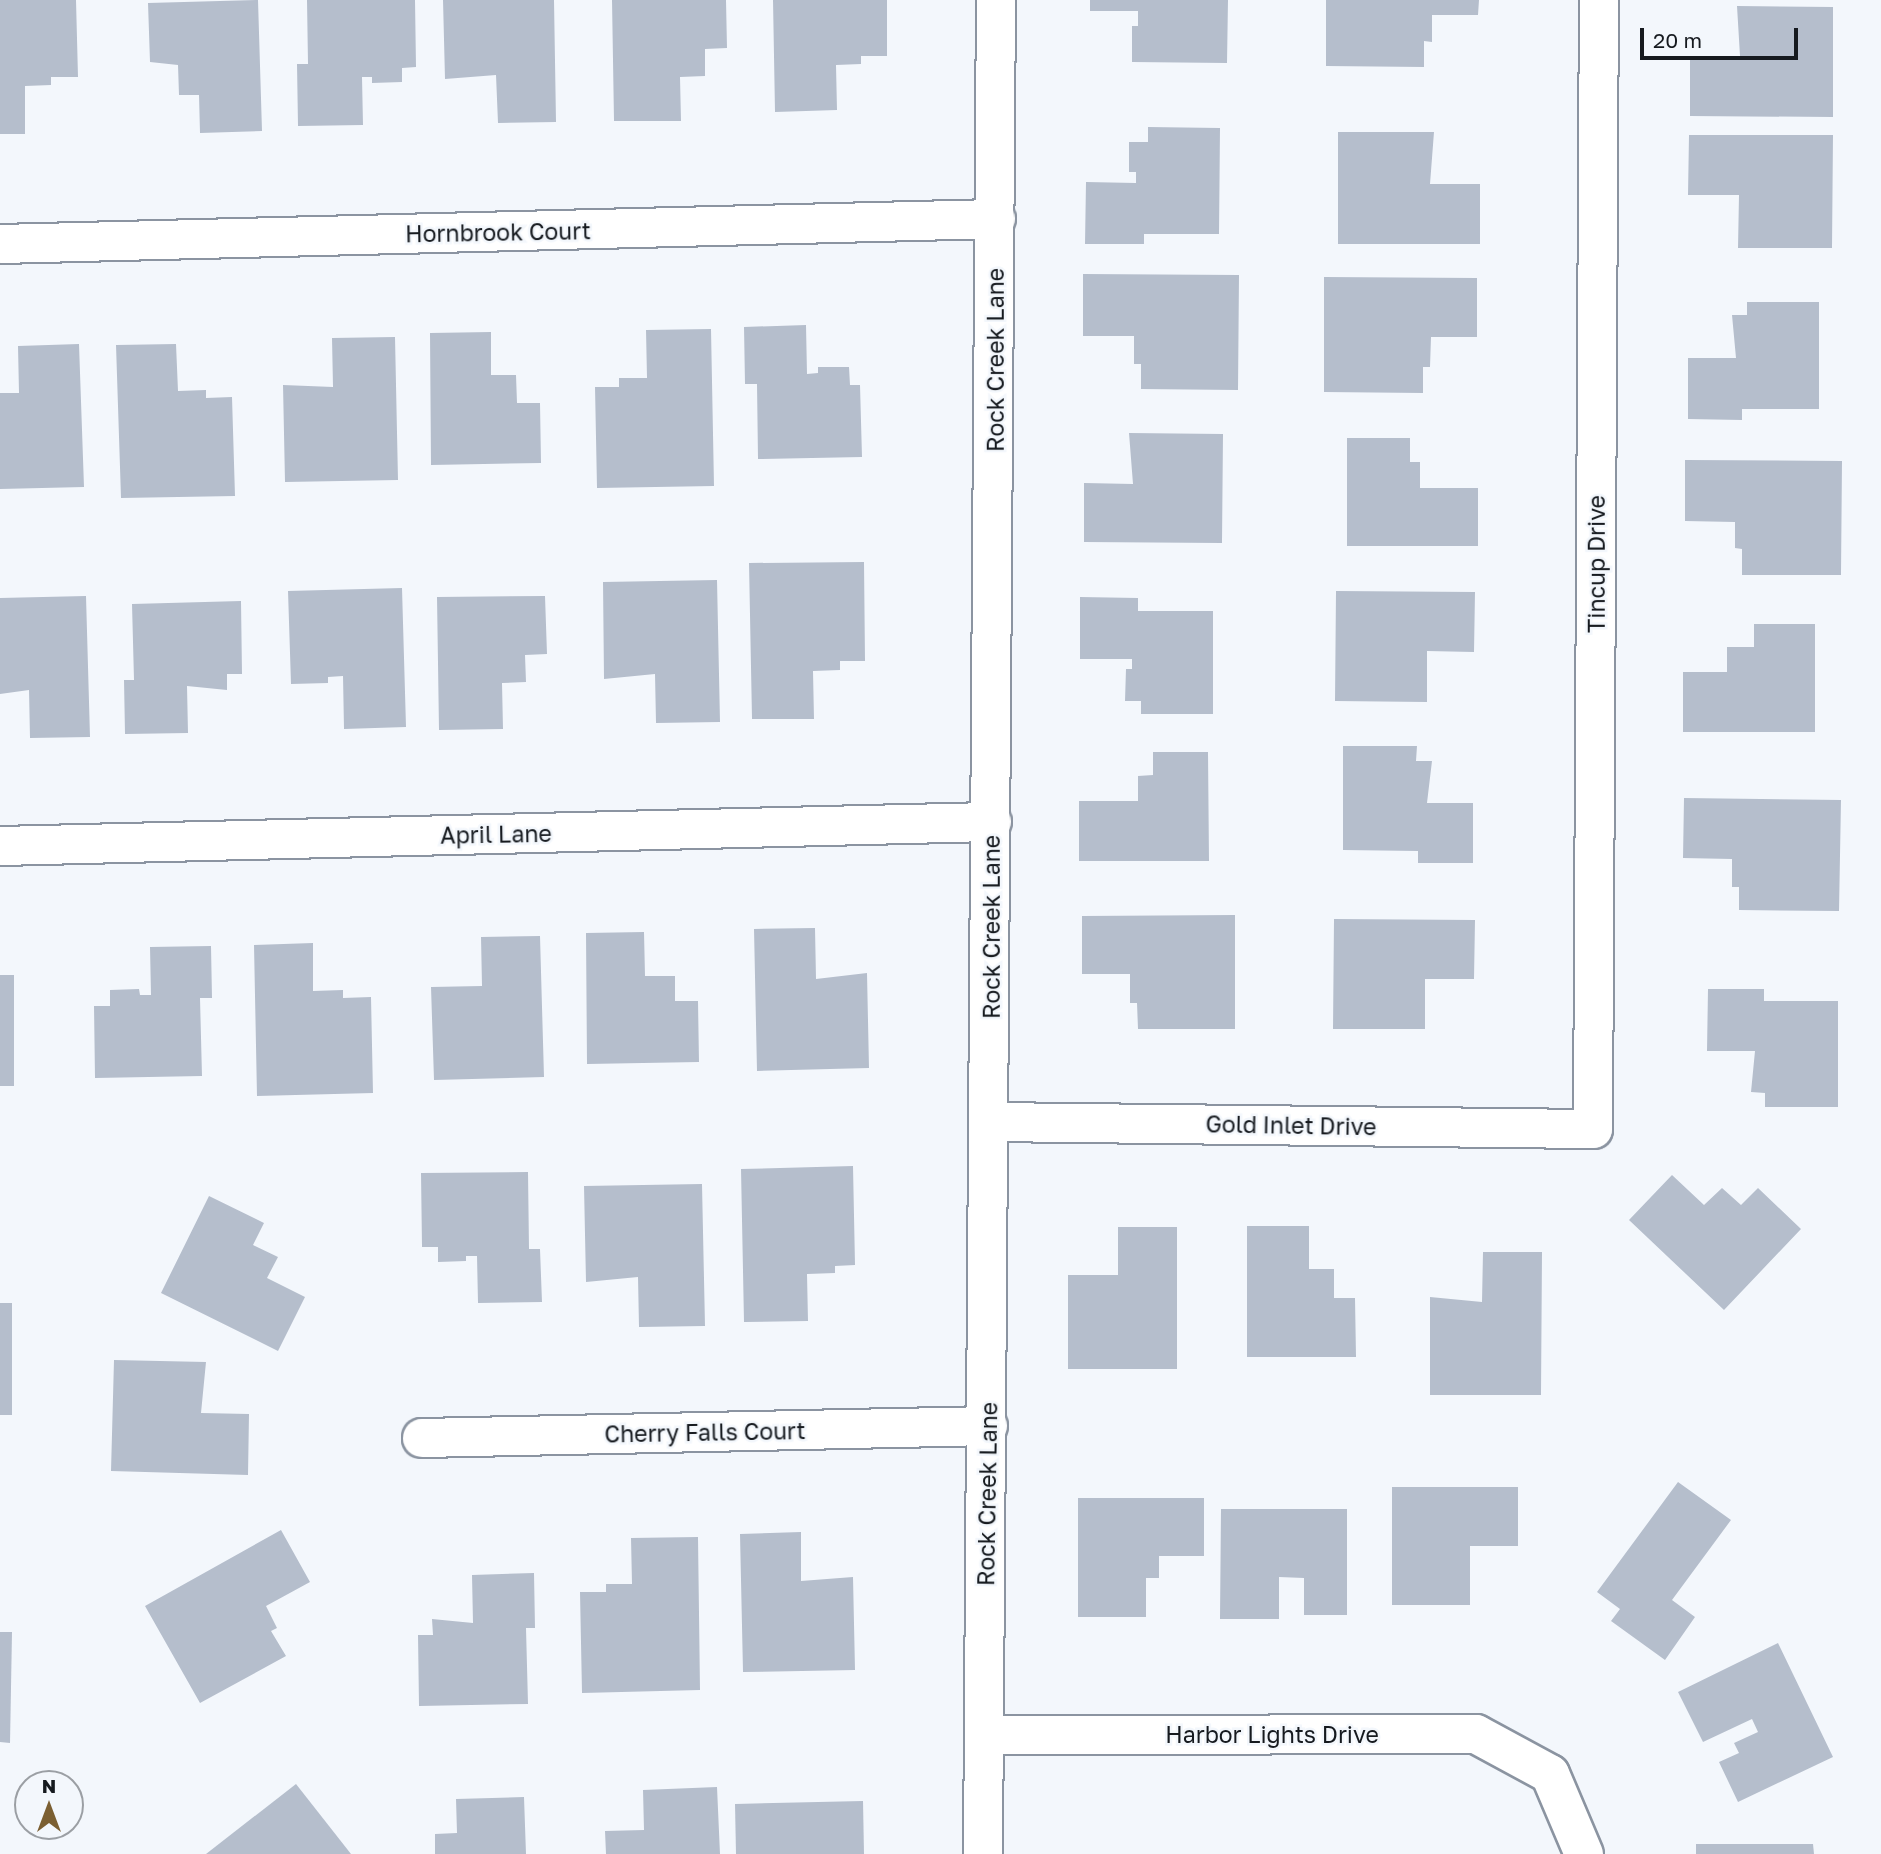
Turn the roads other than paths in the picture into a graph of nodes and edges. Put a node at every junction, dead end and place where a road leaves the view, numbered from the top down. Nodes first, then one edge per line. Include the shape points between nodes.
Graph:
1 (996, 0) edge
2 (1599, 0) edge
3 (996, 219) junction
4 (0, 244) edge
5 (992, 822) junction
6 (0, 846) edge
7 (990, 1122) junction
8 (1593, 1129) joint
9 (988, 1426) junction
10 (422, 1438) dead end
11 (984, 1735) junction
12 (983, 1854) edge
13 (1584, 1854) edge

1 - 3 street, Rock Creek Lane
2 - 8 street, Tincup Drive
3 - 4 street, Hornbrook Court
3 - 5 street, Rock Creek Lane
5 - 6 street, April Lane
5 - 7 street, Rock Creek Lane
7 - 8 street, Gold Inlet Drive
7 - 9 street, Rock Creek Lane
9 - 10 street, Cherry Falls Court
9 - 11 street, Rock Creek Lane
11 - 12 street, Rock Creek Lane
11 - 13 street, Harbor Lights Drive via 1476,1734 1550,1774

